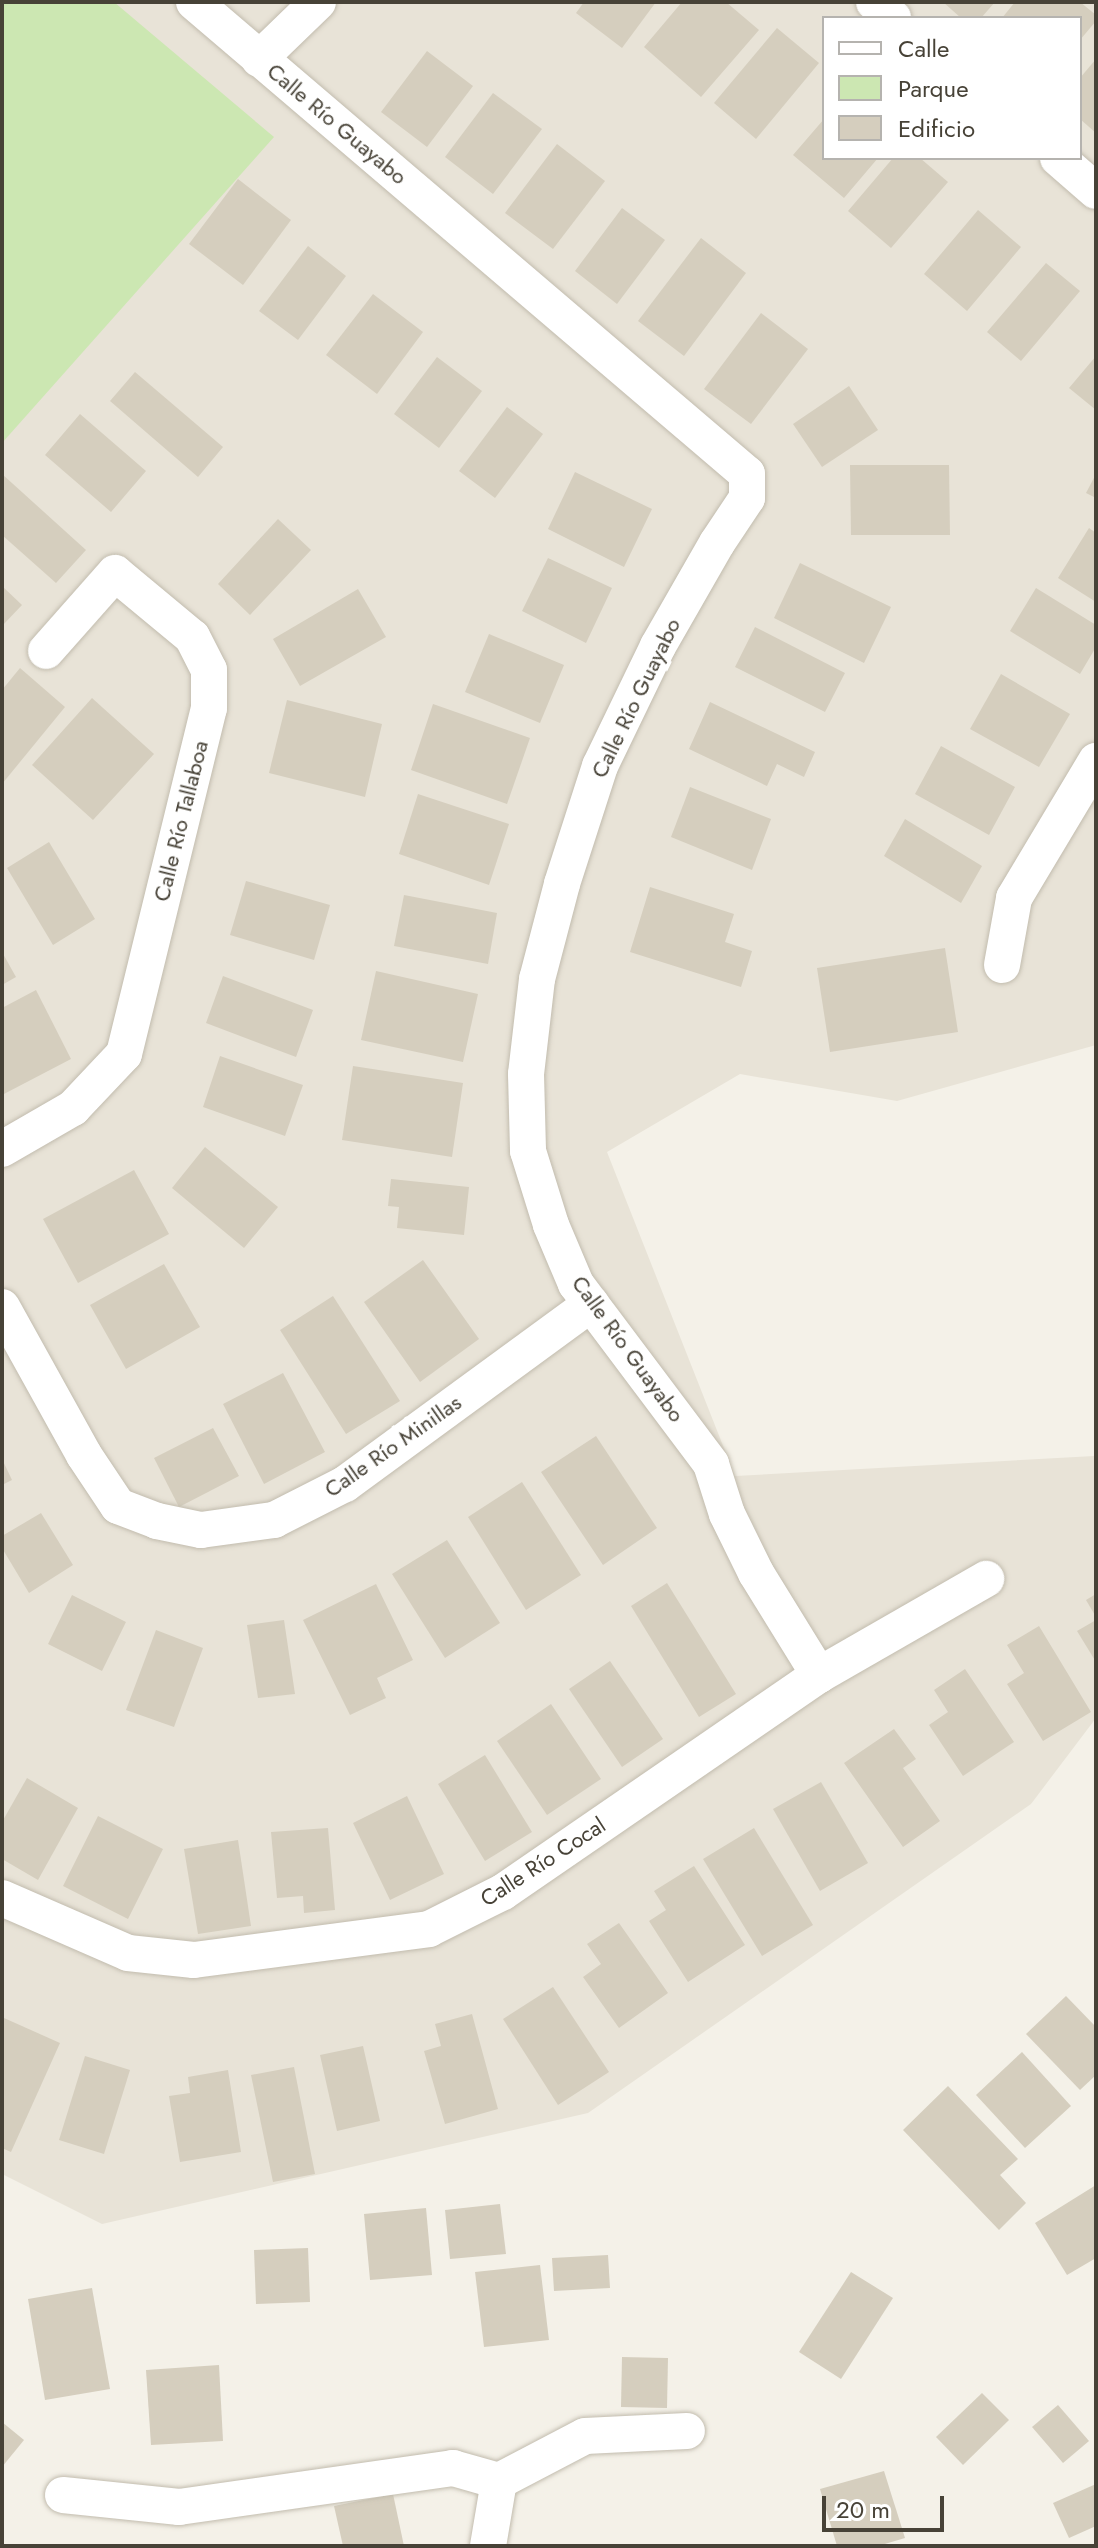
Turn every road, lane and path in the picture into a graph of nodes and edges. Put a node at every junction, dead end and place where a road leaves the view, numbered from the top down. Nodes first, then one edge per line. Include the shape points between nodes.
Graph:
1 (194, 2) edge
2 (318, 2) edge
3 (874, 2) edge
4 (891, 16) edge
5 (259, 59) junction
6 (1060, 160) edge
7 (1096, 191) edge
8 (46, 651) dead end
9 (1096, 761) edge
10 (1002, 965) dead end
11 (2, 1149) edge
12 (591, 1304) junction
13 (2, 1307) edge
14 (986, 1579) dead end
15 (819, 1675) junction
16 (2, 1898) edge
17 (687, 2431) dead end
18 (499, 2481) junction
19 (63, 2495) dead end
20 (488, 2546) edge

1 - 5 street, Calle Río Guayabo
2 - 5 street
3 - 4 street
5 - 12 street, Calle Río Guayabo via 747,474 747,498 658,646 600,766 537,979 526,1074 528,1151 551,1225 576,1284
6 - 7 street
8 - 11 street, Calle Río Tallaboa via 115,573 192,637 209,670 209,708 124,1054 73,1108
9 - 10 street via 1014,898
12 - 13 street, Calle Río Minillas via 345,1484 274,1520 201,1530 118,1506
12 - 15 street, Calle Río Guayabo via 711,1464 727,1514 756,1573
14 - 15 street, Calle Río Cocal
15 - 16 street, Calle Río Cocal via 503,1892 429,1929 194,1960 128,1953
17 - 18 street via 585,2436
18 - 19 street via 453,2468 179,2507
18 - 20 street

